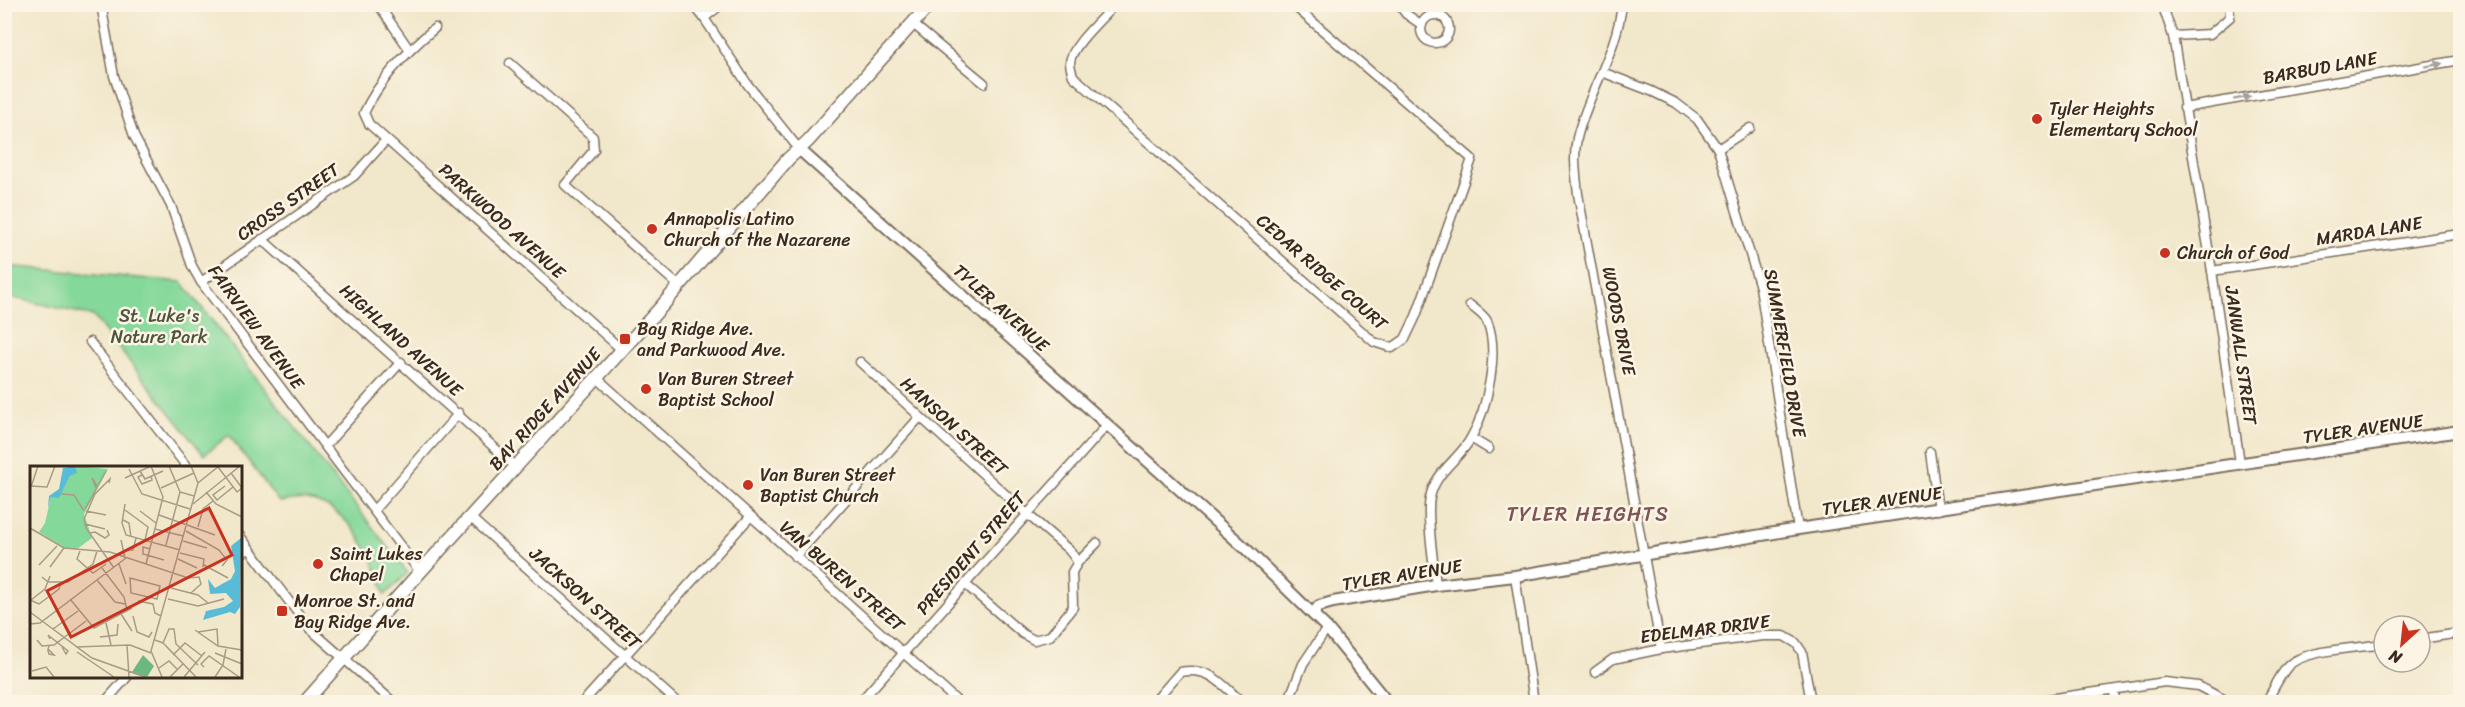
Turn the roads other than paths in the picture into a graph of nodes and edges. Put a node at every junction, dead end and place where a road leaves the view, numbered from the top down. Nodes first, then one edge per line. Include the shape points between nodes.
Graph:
1 (101, 4) edge
2 (378, 4) edge
3 (693, 4) edge
4 (722, 4) edge
5 (930, 4) edge
6 (1115, 4) edge
7 (1292, 4) edge
8 (1399, 4) edge
9 (1622, 4) edge
10 (2162, 4) edge
11 (2229, 4) edge
12 (704, 18) junction
13 (913, 24) junction
14 (1422, 25) dead end
15 (435, 28) dead end
16 (2173, 36) junction
17 (409, 49) junction
18 (2460, 60) edge
19 (510, 63) dead end
20 (1602, 72) junction
21 (984, 83) dead end
22 (2184, 108) junction
23 (1750, 128) dead end
24 (386, 140) junction
25 (1718, 149) junction
26 (799, 150) junction
27 (2460, 234) edge
28 (262, 239) junction
29 (2212, 271) junction
30 (201, 282) junction
31 (679, 286) junction
32 (1470, 305) dead end
33 (90, 342) dead end
34 (622, 350) junction
35 (401, 362) junction
36 (860, 362) dead end
37 (597, 378) junction
38 (459, 413) junction
39 (919, 418) junction
40 (1107, 425) junction
41 (2460, 431) edge
42 (1471, 438) junction
43 (325, 446) junction
44 (1489, 449) dead end
45 (1930, 452) dead end
46 (2240, 463) junction
47 (186, 466) edge
48 (516, 467) junction
49 (374, 510) junction
50 (1938, 510) junction
51 (1027, 514) junction
52 (750, 517) junction
53 (471, 518) junction
54 (1798, 529) junction
55 (242, 539) edge
56 (1097, 543) dead end
57 (249, 548) junction
58 (242, 553) edge
59 (1645, 555) junction
60 (795, 557) junction
61 (1078, 562) junction
62 (420, 572) junction
63 (1515, 576) junction
64 (965, 584) junction
65 (1436, 585) junction
66 (1313, 614) junction
67 (1327, 628) junction
68 (2460, 633) edge
69 (2432, 637) edge
70 (2372, 646) edge
71 (1661, 649) junction
72 (904, 653) junction
73 (624, 656) junction
74 (344, 658) junction
75 (1595, 672) dead end
76 (126, 677) edge
77 (2114, 690) junction
78 (105, 702) edge
79 (305, 702) edge
80 (393, 702) edge
81 (583, 702) edge
82 (677, 702) edge
83 (860, 702) edge
84 (958, 702) edge
85 (1154, 702) edge
86 (1242, 702) edge
87 (1288, 702) edge
88 (1388, 702) edge
89 (1534, 702) edge
90 (1811, 702) edge
91 (2028, 702) edge
92 (2115, 702) edge
93 (2229, 702) edge
94 (2266, 702) edge

1 - 30 street, FAIRVIEW AVENUE via 114,76 134,136 171,206
2 - 17 street
3 - 12 street, TYLER AVENUE
4 - 12 street
5 - 13 main road, BAY RIDGE AVENUE
6 - 7 street, CEDAR RIDGE COURT via 1072,55 1073,76 1374,342 1392,348 1405,339 1416,316 1472,159
8 - 14 street via 1406,15
9 - 20 street, WOODS DRIVE via 1619,27
10 - 16 street, JANWALL STREET
11 - 16 street via 2230,16 2210,34
12 - 26 street, TYLER AVENUE via 747,85
13 - 21 street
13 - 26 main road, BAY RIDGE AVENUE
15 - 17 street
16 - 22 street, JANWALL STREET
17 - 24 street, PARKWOOD AVENUE via 364,113 369,124
22 -> 18 street, BARBUD LANE
19 - 31 street via 593,136 594,150 565,185
20 - 25 street, SUMMERFIELD DRIVE via 1676,103 1696,119
20 - 59 street, WOODS DRIVE via 1577,138 1575,163
22 - 29 street, JANWALL STREET
23 - 25 street
24 - 28 street, CROSS STREET via 354,176
24 - 34 street, PARKWOOD AVENUE
25 - 54 street, SUMMERFIELD DRIVE via 1760,287
26 - 31 main road, BAY RIDGE AVENUE
26 - 40 street, TYLER AVENUE
27 - 29 street, MARDA LANE
28 - 30 street, CROSS STREET
28 - 35 street, HIGHLAND AVENUE
29 - 46 street, JANWALL STREET
30 - 43 street, FAIRVIEW AVENUE
31 - 34 main road, BAY RIDGE AVENUE
32 - 42 street via 1486,319 1492,365 1488,391
33 - 47 street
34 - 37 main road, BAY RIDGE AVENUE
35 - 38 street, HIGHLAND AVENUE
35 - 43 street
36 - 39 street, HANSON STREET
37 - 48 main road, BAY RIDGE AVENUE
37 - 52 street, VAN BUREN STREET
38 - 48 street, HIGHLAND AVENUE
38 - 49 street
39 - 51 street, HANSON STREET
39 - 60 street
40 - 51 street, PRESIDENT STREET
40 - 66 street, TYLER AVENUE
41 - 46 street, TYLER AVENUE
42 - 44 street
42 - 65 street via 1442,471 1429,499
43 - 49 street, FAIRVIEW AVENUE
45 - 50 street
46 - 50 street, TYLER AVENUE
48 - 53 main road, BAY RIDGE AVENUE
49 - 62 street, FAIRVIEW AVENUE
50 - 54 street, TYLER AVENUE
51 - 61 street, HANSON STREET
51 - 64 street, PRESIDENT STREET
52 - 60 street, VAN BUREN STREET
52 - 73 street
53 - 62 main road, BAY RIDGE AVENUE
53 - 73 street, JACKSON STREET
54 - 59 street, TYLER AVENUE
55 - 57 street
56 - 61 street
57 - 58 street
57 - 74 street via 309,628
59 - 63 street, TYLER AVENUE
59 - 71 street, WOODS DRIVE
60 - 72 street, VAN BUREN STREET
61 - 64 street via 1072,572 1072,607 1050,636 1034,640
62 - 74 main road, BAY RIDGE AVENUE
63 - 65 street, TYLER AVENUE
63 - 89 street
64 - 72 street, PRESIDENT STREET
65 - 66 street, TYLER AVENUE via 1333,602 1319,606
66 - 67 street, TYLER AVENUE
67 - 87 street via 1303,664
67 - 88 street, TYLER AVENUE
68 - 69 street
70 - 94 street via 2297,660 2288,666
71 - 75 street, EDELMAR DRIVE via 1614,659
71 - 90 street, EDELMAR DRIVE via 1784,636 1802,652
72 - 83 street, PRESIDENT STREET
72 - 84 street, VAN BUREN STREET
73 - 81 street
73 - 82 street, JACKSON STREET
74 - 79 main road, BAY RIDGE AVENUE
74 - 80 street
76 - 78 street
77 - 91 street
77 - 92 street
77 - 93 street via 2182,683 2198,686
85 - 86 street via 1180,672 1196,669 1212,676

